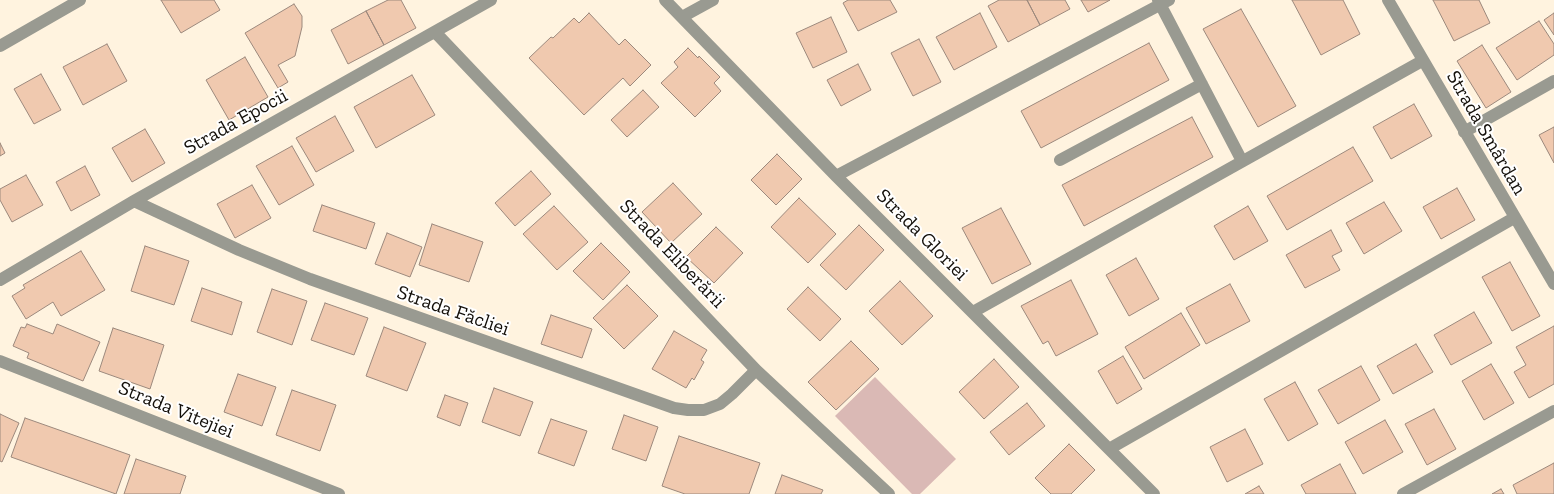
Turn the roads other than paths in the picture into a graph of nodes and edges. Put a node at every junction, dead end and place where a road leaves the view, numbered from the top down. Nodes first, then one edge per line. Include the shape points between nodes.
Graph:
1 (80, 0) edge
2 (491, 0) edge
3 (665, 0) edge
4 (713, 0) edge
5 (1388, 0) edge
6 (1163, 1) edge
7 (682, 17) junction
8 (435, 32) junction
9 (0, 46) edge
10 (1422, 60) junction
11 (1554, 82) edge
12 (1202, 84) junction
13 (1464, 132) junction
14 (1060, 160) dead end
15 (1242, 161) junction
16 (836, 176) junction
17 (134, 201) junction
18 (1514, 218) junction
19 (0, 280) edge
20 (1554, 284) edge
21 (973, 312) junction
22 (0, 360) edge
23 (756, 370) junction
24 (1554, 410) edge
25 (1109, 449) junction
26 (339, 494) edge
27 (889, 494) edge
28 (1154, 494) edge
29 (1403, 494) edge

1 - 9 street
2 - 8 street, Strada Epocii
3 - 7 street, Strada Gloriei
4 - 7 street
5 - 10 street, Strada Smârdan
6 - 12 street
6 - 16 street
7 - 16 street, Strada Gloriei
8 - 17 street, Strada Epocii
8 - 23 street, Strada Eliberării
10 - 13 street, Strada Smârdan
10 - 15 street
11 - 13 street
12 - 14 street
12 - 15 street
13 - 18 street, Strada Smârdan
15 - 21 street
16 - 21 street, Strada Gloriei
17 - 19 street, Strada Epocii
17 - 23 street, Strada Făcliei via 222,243 310,279 674,408 704,410 720,404
18 - 20 street, Strada Smârdan
18 - 25 street
21 - 25 street, Strada Gloriei
22 - 26 street, Strada Vitejiei
23 - 27 street, Strada Eliberării
24 - 29 street
25 - 28 street, Strada Gloriei

